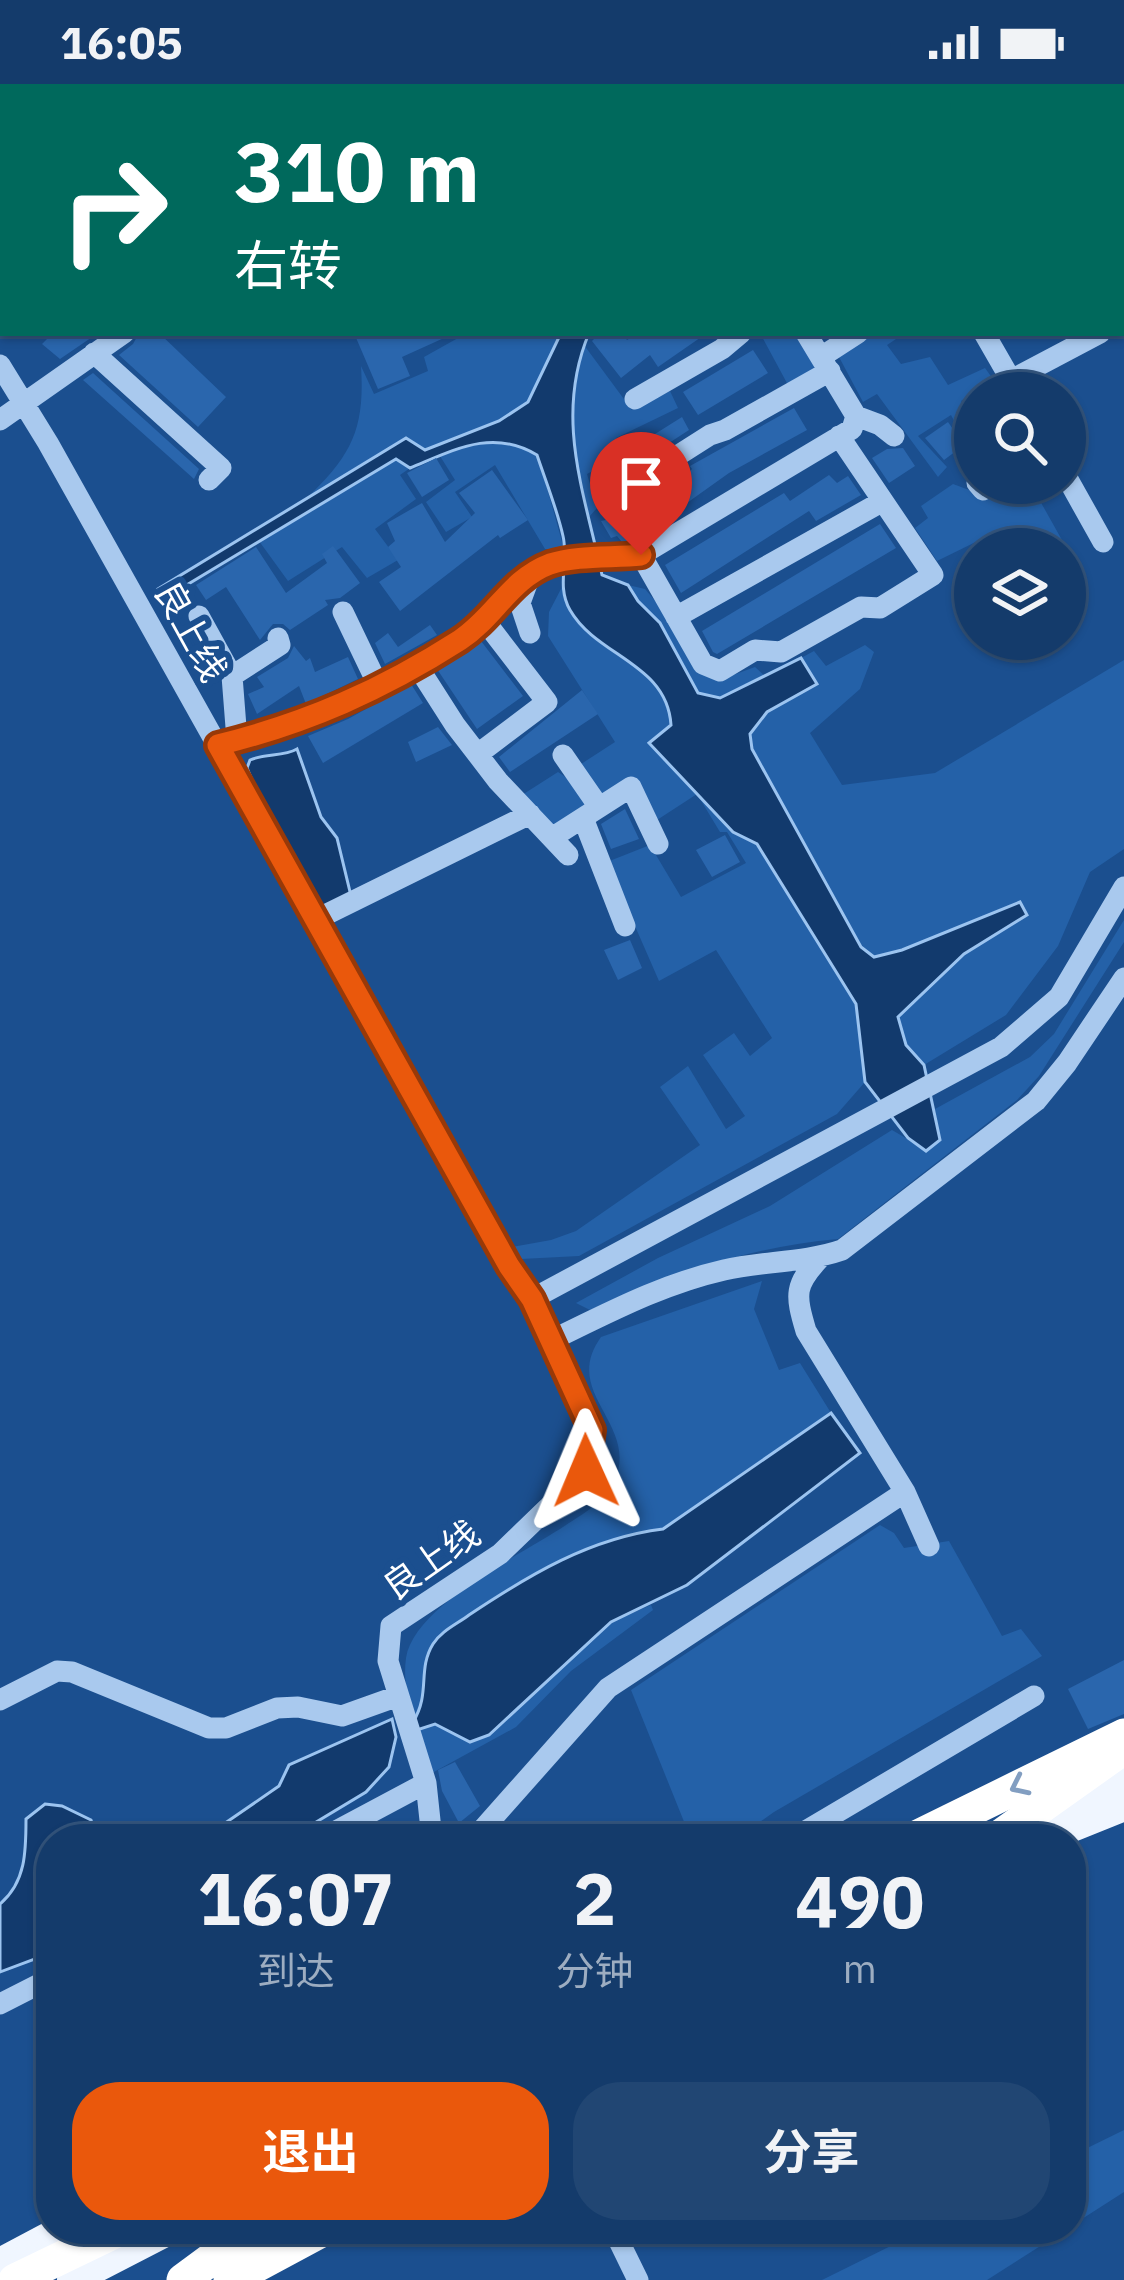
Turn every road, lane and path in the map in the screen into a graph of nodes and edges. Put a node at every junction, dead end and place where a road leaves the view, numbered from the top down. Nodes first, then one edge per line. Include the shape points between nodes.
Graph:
1 (119, 336) edge
2 (738, 336) edge
3 (808, 336) edge
4 (855, 336) edge
5 (986, 336) edge
6 (1095, 336) edge
7 (94, 352) junction
8 (825, 364) junction
9 (0, 365) edge
10 (1007, 372) edge
11 (1037, 372) edge
12 (635, 398) dead end
13 (26, 405) junction
14 (856, 416) junction
15 (0, 420) edge
16 (839, 436) junction
17 (894, 436) dead end
18 (209, 480) dead end
19 (883, 501) junction
20 (1082, 504) edge
21 (608, 505) dead end
22 (1103, 542) dead end
23 (641, 555) junction
24 (531, 572) junction
25 (343, 612) dead end
26 (199, 616) dead end
27 (676, 616) junction
28 (484, 620) junction
29 (530, 633) dead end
30 (278, 638) dead end
31 (416, 664) junction
32 (232, 676) junction
33 (378, 686) junction
34 (227, 742) junction
35 (478, 754) junction
36 (563, 755) dead end
37 (591, 813) junction
38 (530, 814) junction
39 (553, 837) junction
40 (658, 844) dead end
41 (568, 855) dead end
42 (1124, 887) edge
43 (315, 920) junction
44 (626, 926) dead end
45 (1124, 978) edge
46 (821, 1257) junction
47 (532, 1299) junction
48 (552, 1340) junction
49 (905, 1492) junction
50 (929, 1546) dead end
51 (398, 1696) junction
52 (1034, 1696) dead end
53 (0, 1700) edge
54 (1124, 1735) edge
55 (1124, 1748) edge
56 (1124, 1777) edge
57 (426, 1783) junction
58 (1124, 1806) edge
59 (348, 1824) edge
60 (430, 1824) edge
61 (487, 1824) edge
62 (816, 1824) edge
63 (943, 1824) edge
64 (1015, 1824) edge
65 (1025, 1824) edge
66 (1079, 1824) edge
67 (36, 1986) edge
68 (0, 2004) edge
69 (36, 2244) edge
70 (90, 2244) edge
71 (142, 2244) edge
72 (207, 2244) edge
73 (233, 2244) edge
74 (298, 2244) edge
75 (620, 2244) edge
76 (0, 2263) edge
77 (15, 2280) edge
78 (72, 2280) edge
79 (160, 2280) edge
80 (183, 2280) edge
81 (230, 2280) edge
82 (638, 2280) edge

1 - 7 street
2 - 12 street
3 - 8 street
4 - 8 street
5 - 10 street
6 - 11 street
7 - 13 street
7 - 18 street via 221,468
8 - 14 street
8 - 21 street
9 - 13 street, 良上线
13 - 15 street
13 - 34 street, 良上线
14 - 16 street
14 - 17 street
16 - 19 street
16 - 23 street
19 - 27 street
19 - 27 street via 933,575 880,608 860,607 781,652 755,650 720,671 703,664
20 - 22 street
23 - 24 street via 556,562
23 - 27 street
24 - 28 street
24 - 29 street via 520,603
25 - 33 street
26 - 32 street
28 - 31 street
28 - 35 street via 547,703
30 - 32 street via 280,645
31 - 33 street
31 - 35 street
32 - 34 street
33 - 34 street via 303,722
34 - 43 street, 良上线
35 - 38 street
36 - 37 street
37 - 39 street
37 - 40 street via 631,787
37 - 44 street
38 - 39 street
38 - 43 street
39 - 41 street
42 - 47 street via 1049,1007 1001,1047
43 - 47 street, 良上线
45 - 46 street via 1036,1101 842,1250
46 - 48 street via 725,1270 650,1292
46 - 49 street via 800,1279 806,1331
47 - 48 street, 良上线
48 - 51 street, 良上线 via 592,1430 586,1471 500,1553 392,1626 388,1661
49 - 50 street
49 - 61 street via 608,1688
51 - 53 street via 342,1716 277,1708 226,1728 208,1728 72,1672 57,1671
51 - 57 street, 良上线
52 - 62 street
54 -> 63 highway
55 - 64 highway, bridge
56 - 65 main road
57 - 59 street
57 - 60 street, 良上线
58 - 66 main road
67 - 68 street
69 - 76 main road
70 - 77 highway
71 - 78 main road
72 - 79 highway
73 - 80 highway
74 - 81 highway
75 - 82 street

